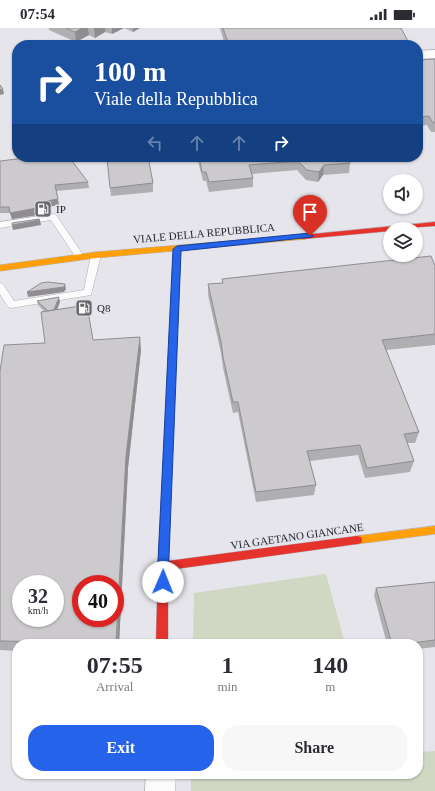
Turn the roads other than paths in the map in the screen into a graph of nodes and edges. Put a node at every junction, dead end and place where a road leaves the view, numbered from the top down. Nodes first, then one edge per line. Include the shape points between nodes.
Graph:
1 (435, 54) edge
2 (423, 55) edge
3 (435, 224) edge
4 (0, 225) edge
5 (177, 249) junction
6 (96, 255) junction
7 (80, 257) junction
8 (0, 268) edge
9 (0, 286) edge
10 (435, 530) edge
11 (163, 566) junction
12 (162, 639) edge
13 (161, 779) edge
14 (160, 791) edge

1 - 2 street
3 - 5 street, VIALE DELLA REPUBBLICA
4 - 7 lane via 53,217
5 - 6 street, VIALE DELLA REPUBBLICA
5 - 11 street
6 - 7 street, VIALE DELLA REPUBBLICA
6 - 9 lane via 88,293 11,305
7 - 8 street, VIALE DELLA REPUBBLICA
10 - 11 street, VIA GAETANO GIANCANE
11 - 12 street
13 - 14 street

